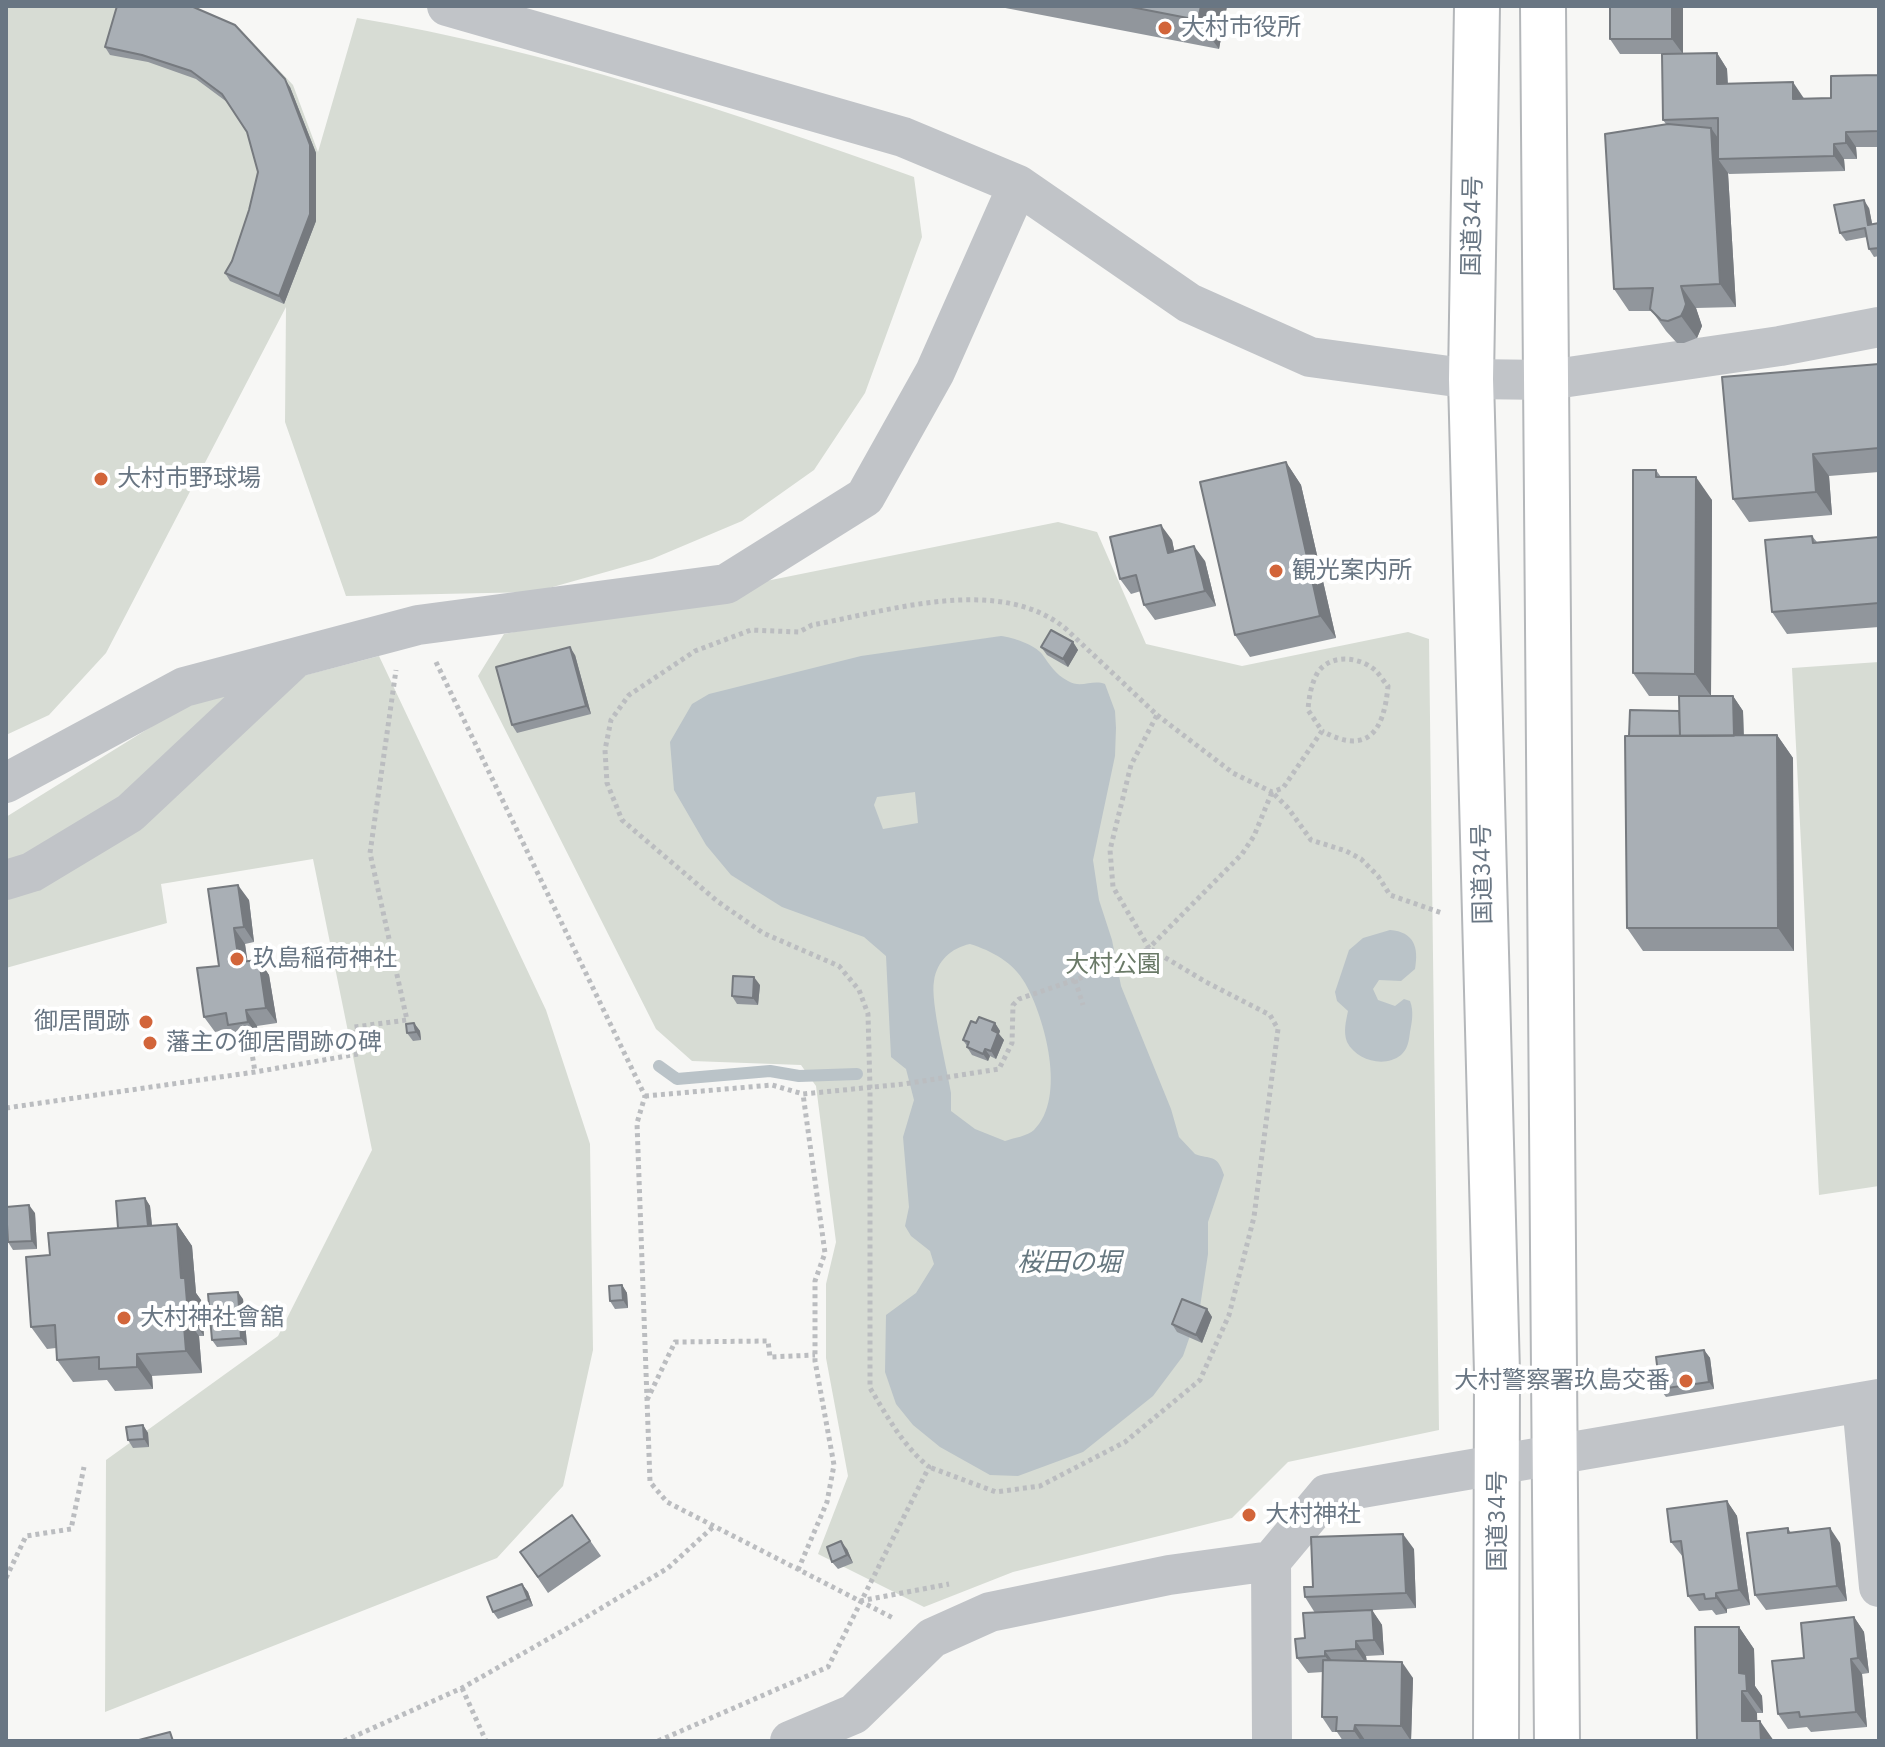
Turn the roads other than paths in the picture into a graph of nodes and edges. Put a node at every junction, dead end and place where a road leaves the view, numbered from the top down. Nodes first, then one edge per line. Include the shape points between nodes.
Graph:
1 (447, 6) edge
2 (1477, 6) edge
3 (1543, 6) edge
4 (1018, 185) junction
5 (1879, 327) edge
6 (1471, 379) junction
7 (1548, 380) junction
8 (294, 660) junction
9 (6, 783) edge
10 (6, 880) edge
11 (1870, 1401) edge
12 (1556, 1456) junction
13 (1498, 1466) junction
14 (1271, 1561) junction
15 (1879, 1587) edge
16 (790, 1741) edge
17 (1272, 1741) edge
18 (1496, 1741) edge
19 (1557, 1741) edge

1 - 4 street via 903,137
2 - 6 highway, 国道34号
3 - 7 highway
4 - 6 street via 1189,303 1310,357
4 - 8 street via 935,372 865,497 726,584 410,627
5 - 7 street
6 - 7 street
6 - 13 highway, 国道34号
7 - 12 highway
8 - 9 street via 184,687
8 - 10 street via 130,813 32,872
11 - 12 street
11 - 15 street
12 - 13 street
12 - 19 highway
13 - 14 street via 1327,1494
13 - 18 highway, 国道34号
14 - 16 street via 1169,1575 990,1612 932,1638 854,1714
14 - 17 street

